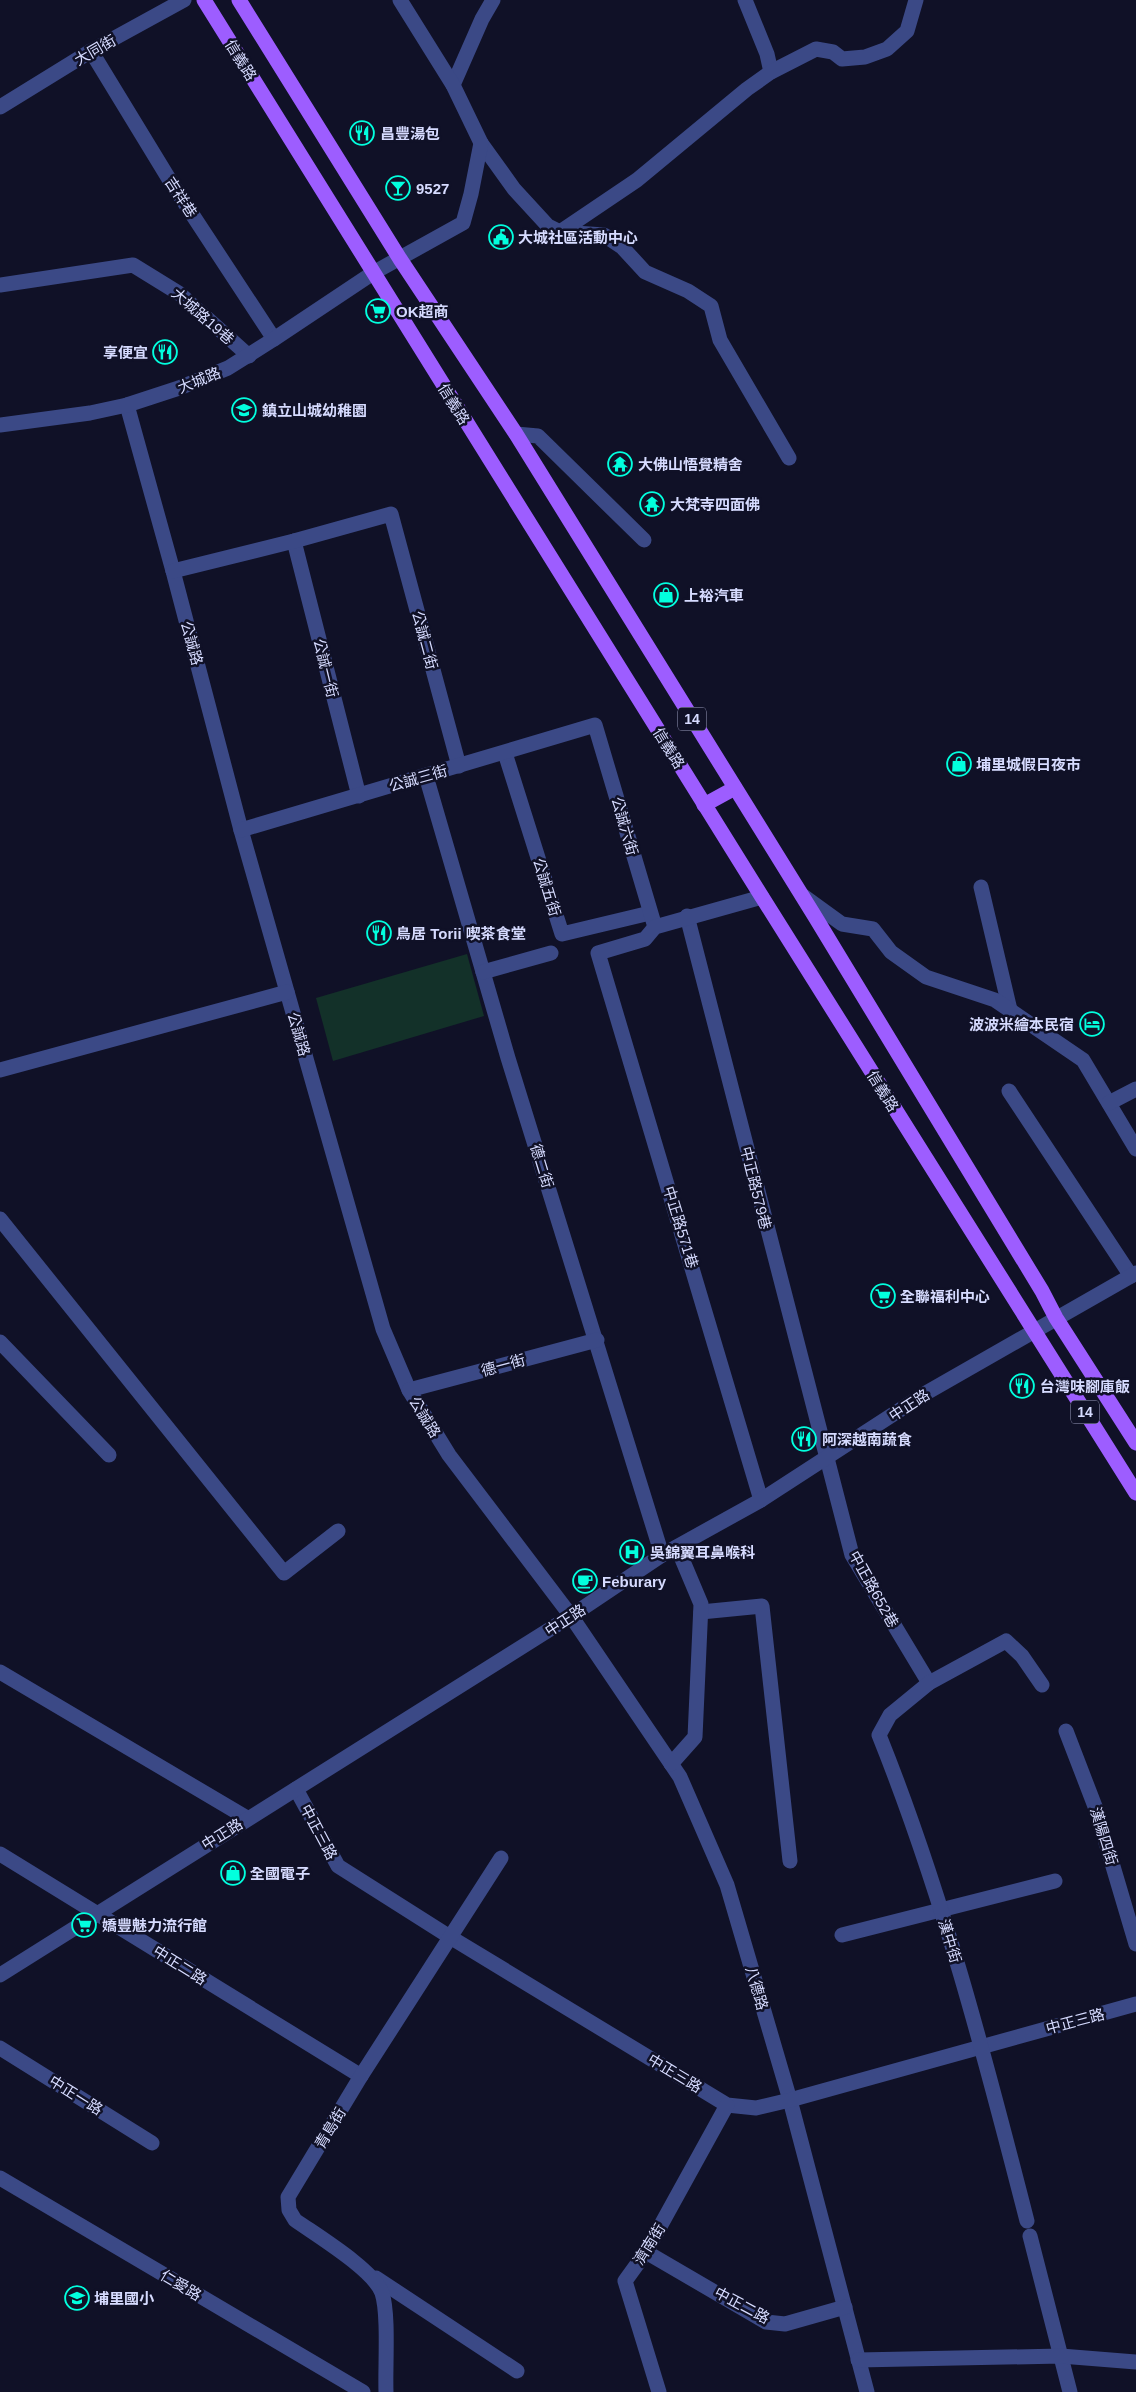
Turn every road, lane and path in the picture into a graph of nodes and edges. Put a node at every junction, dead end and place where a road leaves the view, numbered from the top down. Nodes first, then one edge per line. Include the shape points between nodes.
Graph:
1 (184, 0) edge
2 (204, 0) edge
3 (239, 0) edge
4 (400, 0) edge
5 (493, 0) edge
6 (745, 0) edge
7 (916, 0) edge
8 (91, 51) junction
9 (771, 72) junction
10 (453, 85) junction
11 (4, 105) edge
12 (481, 143) junction
13 (560, 232) junction
14 (400, 259) junction
15 (373, 273) junction
16 (0, 285) edge
17 (274, 339) junction
18 (248, 356) junction
19 (127, 405) junction
20 (0, 425) edge
21 (516, 434) junction
22 (789, 458) dead end
23 (644, 540) dead end
24 (294, 541) junction
25 (173, 571) junction
26 (595, 725) joint
27 (505, 753) junction
28 (459, 766) junction
29 (426, 776) junction
30 (734, 788) junction
31 (359, 796) junction
32 (704, 805) junction
33 (241, 830) junction
34 (980, 886) dead end
35 (800, 894) junction
36 (762, 897) junction
37 (686, 916) junction
38 (652, 920) junction
39 (551, 953) dead end
40 (483, 972) junction
41 (287, 992) junction
42 (1010, 1010) junction
43 (0, 1070) edge
44 (1136, 1090) edge
45 (1009, 1091) dead end
46 (1108, 1103) junction
47 (1136, 1149) edge
48 (0, 1219) edge
49 (1133, 1275) edge
50 (1056, 1318) junction
51 (1033, 1330) junction
52 (597, 1340) junction
53 (0, 1342) edge
54 (409, 1390) junction
55 (1136, 1443) edge
56 (109, 1455) dead end
57 (826, 1459) junction
58 (1136, 1493) edge
59 (761, 1500) junction
60 (338, 1531) dead end
61 (677, 1547) junction
62 (662, 1555) junction
63 (701, 1612) junction
64 (572, 1616) junction
65 (0, 1672) edge
66 (930, 1683) junction
67 (1042, 1685) dead end
68 (1066, 1731) dead end
69 (671, 1764) junction
70 (296, 1789) junction
71 (248, 1818) junction
72 (0, 1854) edge
73 (501, 1858) dead end
74 (790, 1862) dead end
75 (1055, 1881) dead end
76 (940, 1910) junction
77 (97, 1914) junction
78 (842, 1934) dead end
79 (450, 1937) junction
80 (1136, 1944) edge
81 (0, 1975) edge
82 (1136, 2004) edge
83 (982, 2046) junction
84 (0, 2048) edge
85 (361, 2076) junction
86 (790, 2100) junction
87 (727, 2104) junction
88 (152, 2142) dead end
89 (0, 2178) edge
90 (646, 2252) junction
91 (371, 2275) junction
92 (844, 2307) junction
93 (1061, 2356) junction
94 (858, 2360) junction
95 (1136, 2362) edge
96 (517, 2371) dead end
97 (363, 2392) edge
98 (386, 2392) edge
99 (659, 2392) edge
100 (867, 2392) edge
101 (1070, 2392) edge

1 - 8 street, 大同街
2 - 15 main road, 信義路 / 14
3 - 14 main road, 信義路 / 14
4 - 10 street
5 - 10 street
6 - 9 street
7 - 9 street via 907,31 887,49 865,57 842,58 834,52 816,50
8 - 11 street, 大同街
8 - 17 street, 吉祥巷 via 169,179
9 - 13 street via 637,180
10 - 12 street
12 - 13 street via 514,188 548,226
12 - 14 street, 大城路 via 463,223
13 - 22 street via 604,235 622,247 645,272 688,291 711,306 720,340
14 - 15 street, 大城路
14 - 21 main road, 信義路 / 14
15 - 17 street, 大城路
15 - 32 main road, 信義路 / 14
16 - 18 street, 大城路19巷 via 133,265 180,294
17 - 18 street, 大城路
18 - 19 street, 大城路 via 179,388
19 - 20 street, 大城路 via 90,414
19 - 25 street, 公誠路
21 - 23 street via 538,436
21 - 30 main road, 信義路 / 14
24 - 25 street
24 - 28 street, 公誠二街 via 391,514
24 - 31 street, 公誠一街
25 - 33 street, 公誠路
26 - 27 street, 公誠三街
26 - 38 street, 公誠六街
27 - 28 street, 公誠三街
27 - 38 street, 公誠五街 via 562,934
28 - 29 street, 公誠三街
29 - 31 street, 公誠三街
29 - 40 street, 德二街
30 - 32 main road
30 - 35 main road, 信義路 / 14
31 - 33 street, 公誠三街
32 - 36 main road, 信義路 / 14
33 - 41 street, 公誠路
34 - 42 street
35 - 42 street via 842,924 873,929 891,952 926,977 995,1000
35 - 50 main road, 信義路 / 14
36 - 37 street
36 - 51 main road, 信義路 / 14
37 - 38 street
37 - 57 street, 中正路579巷
38 - 59 street, 中正路571巷 via 645,938 598,953
39 - 40 street
40 - 52 street, 德二街
41 - 43 street
41 - 54 street, 公誠路 via 383,1330
42 - 46 street via 1083,1060
44 - 46 street
45 - 49 street
46 - 47 street
48 - 60 street via 284,1572
49 - 50 street, 中正路
50 - 51 street, 中正路
50 - 55 main road, 信義路 / 14
51 - 57 street, 中正路 via 926,1393
51 - 58 main road, 信義路 / 14
52 - 54 street, 德一街
52 - 62 street, 德二街
53 - 56 street
54 - 64 street, 公誠路 via 449,1455
57 - 59 street, 中正路
57 - 66 street, 中正路652巷 via 852,1555
59 - 61 street, 中正路
61 - 62 street, 中正路
61 - 63 street via 701,1604
62 - 64 street, 中正路
63 - 69 street via 695,1737
63 - 74 street via 762,1606
64 - 69 street, 八德路
64 - 70 street, 中正路
65 - 71 street
66 - 67 street via 1006,1641 1022,1656
66 - 76 street, 漢中街 via 890,1715 879,1735 908,1806
68 - 80 street, 漢陽四街 via 1096,1809
69 - 86 street, 八德路 via 680,1777 726,1885
70 - 71 street, 中正路
70 - 79 street, 中正三路 via 338,1866
71 - 77 street, 中正路
72 - 77 street, 中正二路
73 - 79 street, 青島街
75 - 76 street
76 - 78 street
76 - 83 street, 漢中街
77 - 81 street, 中正路
77 - 85 street, 中正二路
79 - 85 street, 青島街
79 - 87 street, 中正三路
82 - 83 street, 中正三路
83 - 86 street, 中正三路
83 - 93 street, 漢中街
84 - 88 street, 中正一路
85 - 91 street, 青島街 via 288,2197 289,2210 295,2220
86 - 87 street, 中正三路 via 756,2108
86 - 92 street, 八德路
87 - 90 street, 濟南街
89 - 97 street, 仁愛路
90 - 92 street, 中正二路 via 766,2322 784,2324
90 - 99 street, 濟南街 via 624,2281
91 - 96 street
91 - 98 street, 青島街 via 382,2292 385,2315
92 - 94 street, 八德路
93 - 94 street
93 - 95 street
93 - 101 street, 漢中街
94 - 100 street, 八德路

